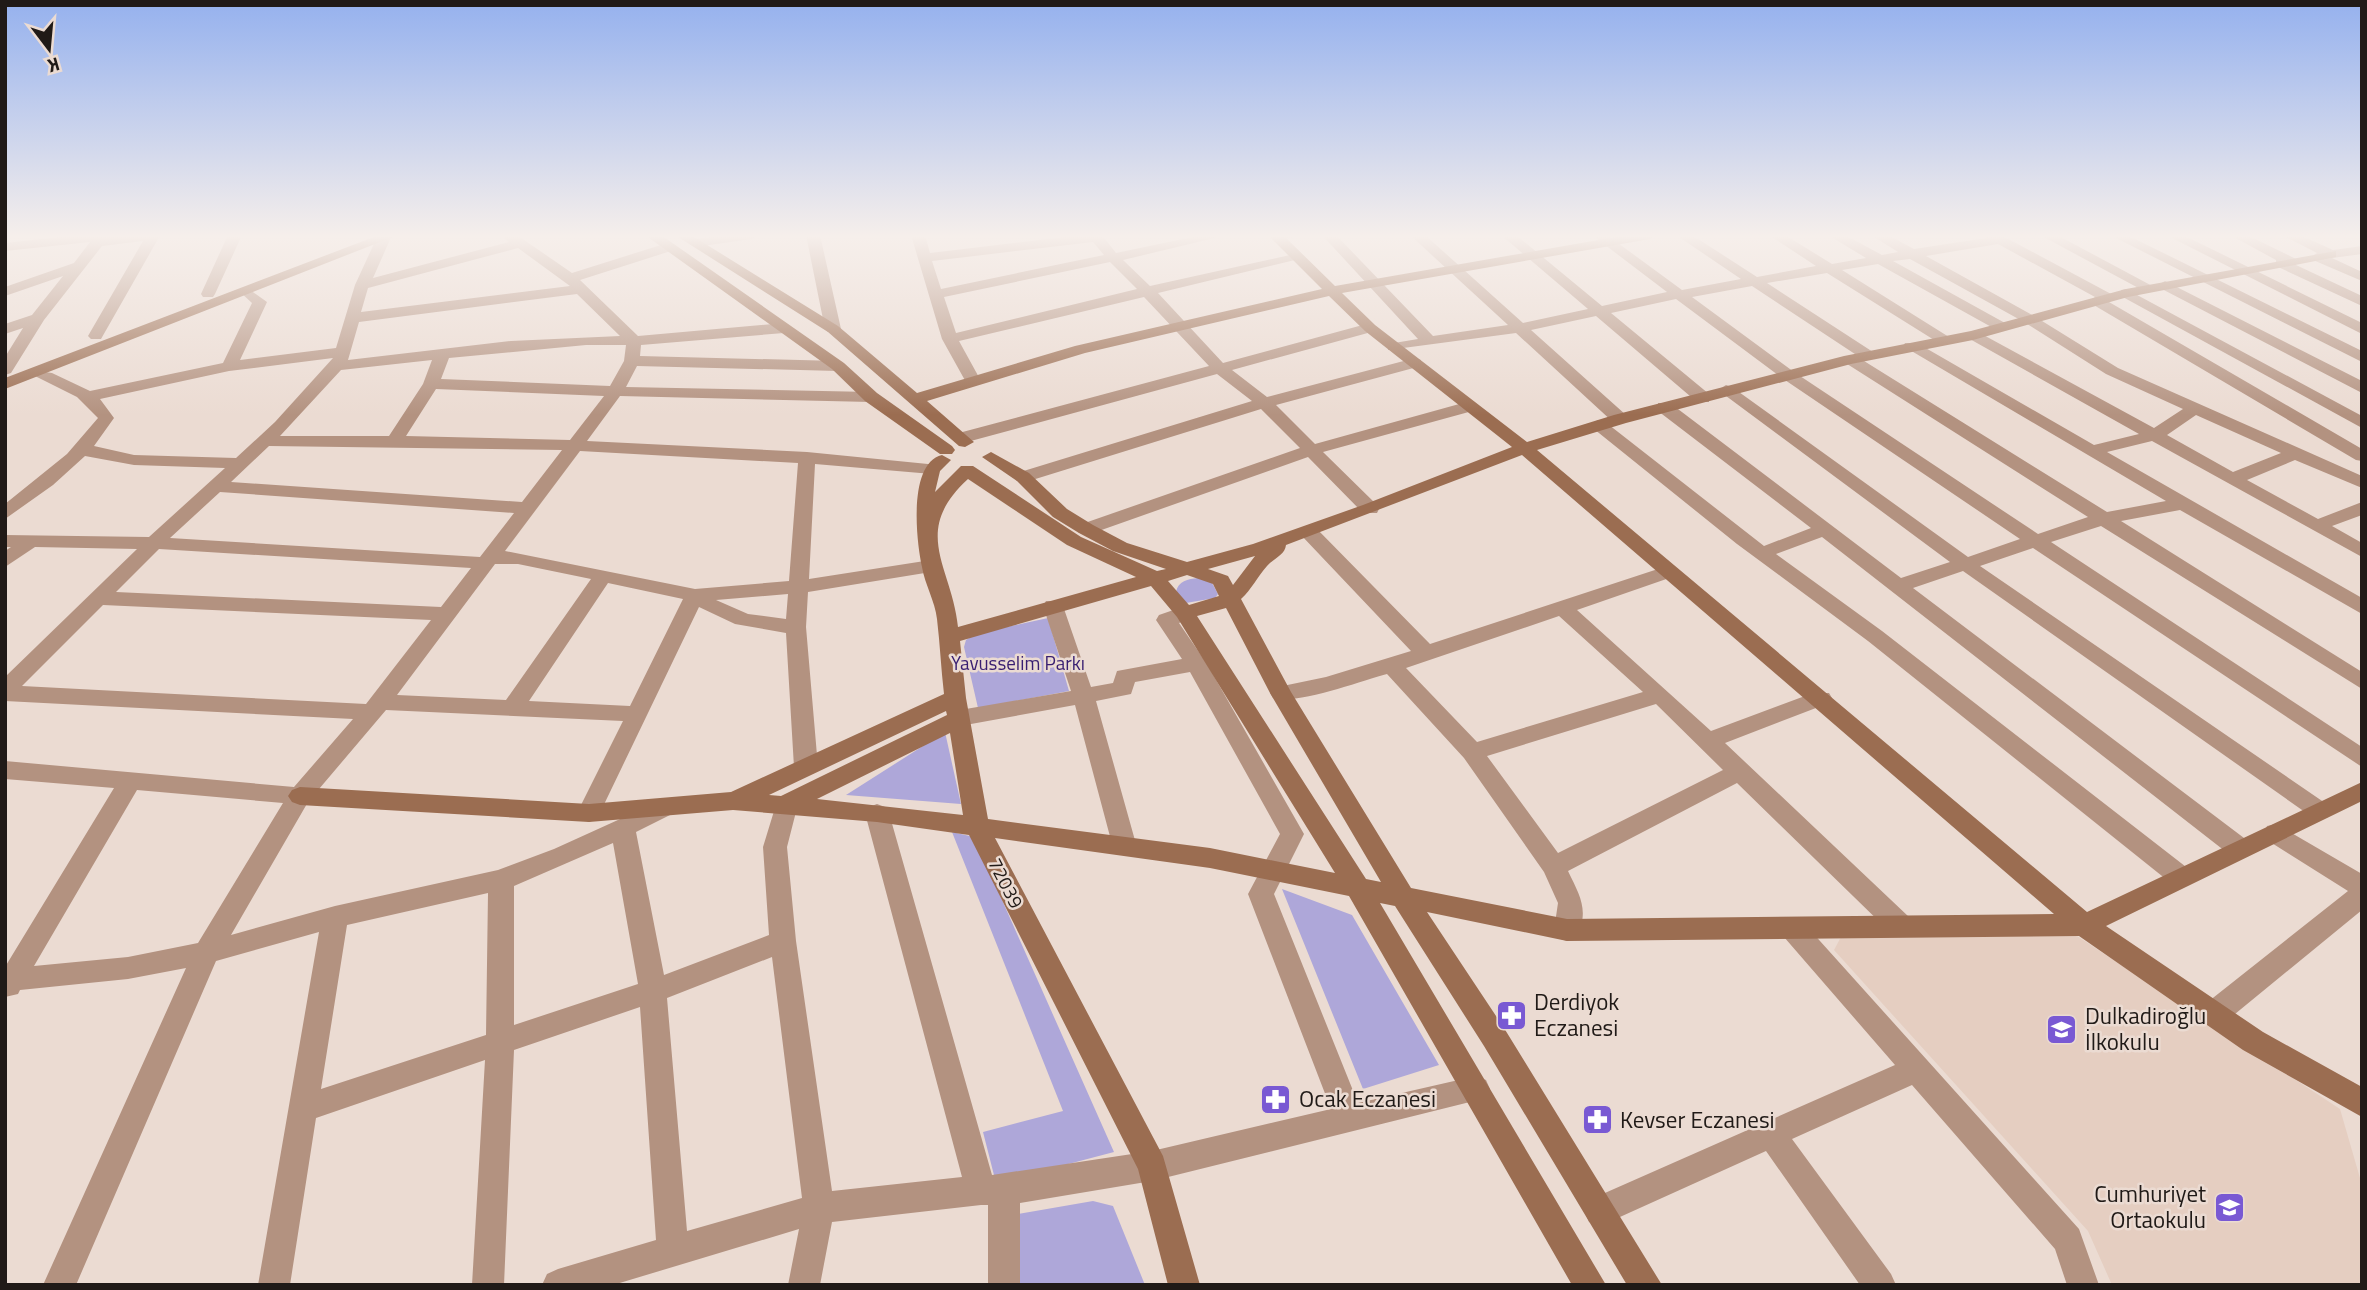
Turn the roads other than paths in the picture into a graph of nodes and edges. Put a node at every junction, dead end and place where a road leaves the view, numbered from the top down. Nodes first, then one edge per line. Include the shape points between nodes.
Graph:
1 (55, 295) edge
2 (119, 295) edge
3 (202, 295) edge
4 (233, 295) edge
5 (252, 295) edge
6 (359, 295) edge
7 (501, 295) edge
8 (586, 295) edge
9 (737, 295) edge
10 (779, 295) edge
11 (826, 295) edge
12 (935, 295) edge
13 (1135, 295) edge
14 (1151, 295) edge
15 (1311, 295) edge
16 (1334, 295) edge
17 (1387, 295) edge
18 (1482, 295) edge
19 (1580, 295) edge
20 (1676, 295) joint
21 (1773, 295) edge
22 (1871, 295) edge
23 (1943, 295) edge
24 (1986, 295) edge
25 (2095, 295) edge
26 (2119, 295) edge
27 (2130, 295) edge
28 (2175, 295) edge
29 (2241, 295) edge
30 (2295, 295) edge
31 (2103, 300) junction
32 (1600, 312) junction
33 (37, 318) junction
34 (352, 318) junction
35 (2028, 319) junction
36 (1182, 326) junction
37 (2000, 326) junction
38 (784, 328) junction
39 (1370, 328) junction
40 (1520, 328) junction
41 (5, 329) edge
42 (833, 329) junction
43 (2362, 329) edge
44 (1973, 335) junction
45 (96, 336) junction
46 (950, 339) junction
47 (1944, 340) junction
48 (634, 341) junction
49 (1429, 341) junction
50 (1911, 346) junction
51 (1394, 347) junction
52 (443, 353) junction
53 (1858, 357) junction
54 (2362, 357) edge
55 (339, 359) junction
56 (632, 361) junction
57 (1415, 363) junction
58 (229, 366) junction
59 (838, 366) junction
60 (1219, 368) junction
61 (5, 371) edge
62 (37, 373) junction
63 (1788, 374) junction
64 (973, 381) junction
65 (5, 384) edge
66 (431, 384) junction
67 (2362, 388) edge
68 (1726, 390) junction
69 (616, 391) junction
70 (85, 397) junction
71 (871, 397) junction
72 (1703, 398) junction
73 (914, 399) junction
74 (1264, 403) junction
75 (1470, 406) junction
76 (1664, 407) junction
77 (2195, 408) junction
78 (1620, 419) junction
79 (2362, 423) edge
80 (1598, 425) junction
81 (2156, 435) junction
82 (395, 440) junction
83 (963, 440) junction
84 (265, 441) junction
85 (574, 446) junction
86 (1524, 448) junction
87 (83, 449) junction
88 (1308, 451) junction
89 (2090, 451) junction
90 (2296, 453) junction
91 (2362, 456) edge
92 (807, 457) junction
93 (991, 457) junction
94 (940, 460) junction
95 (240, 463) junction
96 (967, 470) junction
97 (1023, 477) junction
98 (2235, 478) junction
99 (2362, 483) edge
100 (216, 486) junction
101 (2181, 504) junction
102 (2362, 508) edge
103 (528, 509) junction
104 (1370, 509) junction
105 (5, 513) edge
106 (2102, 519) junction
107 (928, 520) junction
108 (2318, 525) junction
109 (1086, 529) junction
110 (1827, 529) junction
111 (1301, 533) junction
112 (5, 541) edge
113 (2032, 541) junction
114 (30, 542) junction
115 (154, 542) junction
116 (2362, 551) edge
117 (1762, 553) junction
118 (488, 559) junction
119 (5, 561) edge
120 (1965, 564) junction
121 (932, 566) junction
122 (1184, 569) junction
123 (1668, 572) junction
124 (603, 576) junction
125 (1155, 578) junction
126 (1898, 586) junction
127 (798, 587) junction
128 (695, 595) junction
129 (98, 598) junction
130 (1229, 600) junction
131 (2357, 600) edge
132 (1053, 606) junction
133 (1562, 607) junction
134 (1185, 613) junction
135 (444, 614) junction
136 (796, 627) junction
137 (949, 637) junction
138 (1426, 653) junction
139 (1196, 664) junction
140 (1391, 665) junction
141 (2362, 682) edge
142 (5, 692) edge
143 (1281, 693) junction
144 (1083, 695) junction
145 (1660, 695) junction
146 (1821, 698) junction
147 (376, 707) junction
148 (513, 707) junction
149 (958, 708) junction
150 (639, 714) junction
151 (1708, 741) junction
152 (1472, 752) junction
153 (2362, 759) edge
154 (806, 767) junction
155 (5, 770) edge
156 (1739, 772) junction
157 (130, 782) junction
158 (2362, 792) edge
159 (300, 796) junction
160 (733, 801) junction
161 (786, 804) junction
162 (662, 809) junction
163 (2320, 811) junction
164 (589, 813) junction
165 (877, 813) junction
166 (977, 827) junction
167 (623, 828) junction
168 (2276, 833) junction
169 (1124, 844) junction
170 (2239, 848) junction
171 (1555, 867) junction
172 (1275, 870) junction
173 (2181, 877) junction
174 (501, 880) junction
175 (1356, 885) junction
176 (2362, 887) edge
177 (2362, 895) edge
178 (1403, 897) junction
179 (335, 917) junction
180 (1900, 925) junction
181 (2084, 925) junction
182 (1793, 929) junction
183 (1567, 930) junction
184 (783, 941) junction
185 (206, 953) junction
186 (7, 983) edge
187 (653, 991) junction
188 (2214, 1014) junction
189 (500, 1043) junction
190 (1916, 1069) junction
191 (1476, 1089) junction
192 (2362, 1102) edge
193 (303, 1109) junction
194 (1350, 1120) junction
195 (1770, 1133) junction
196 (1152, 1166) junction
197 (992, 1191) junction
198 (819, 1208) junction
199 (1600, 1211) junction
200 (673, 1250) junction
201 (58, 1285) edge
202 (274, 1285) edge
203 (488, 1285) edge
204 (558, 1285) edge
205 (804, 1285) edge
206 (1004, 1285) edge
207 (1184, 1285) edge
208 (1590, 1285) edge
209 (1646, 1285) edge
210 (1880, 1285) edge
211 (2083, 1285) edge

1 - 33 street
2 - 45 street
3 - 45 main road
4 - 62 main road
5 - 58 street via 260,302
6 - 34 street
7 - 34 street
8 - 48 street
9 - 38 main road
10 - 42 main road
11 - 42 street
12 - 46 street
13 - 46 street
14 - 36 street
15 - 36 main road
16 - 39 main road
17 - 49 street
18 - 40 street
19 - 32 street
20 - 32 street
20 - 63 street
21 - 53 street
22 - 47 street
23 - 37 street
24 - 35 street
25 - 31 street
26 - 31 main road
27 - 79 street
28 - 67 street
29 - 54 street
30 - 43 street
31 - 35 main road
31 - 91 street
32 - 40 street
32 - 72 street
33 - 41 street
33 - 61 street
34 - 55 street
35 - 37 main road
35 - 77 street via 2112,371
36 - 60 street
36 - 64 main road
37 - 44 main road
38 - 48 street
38 - 59 main road
39 - 51 main road
39 - 60 street
40 - 49 street
40 - 78 street
42 - 73 main road
44 - 47 main road
44 - 81 street
45 - 61 main road
46 - 64 street
47 - 50 main road
48 - 52 street via 586,340
48 - 56 street
49 - 51 street
50 - 53 main road
50 - 89 street
51 - 57 main road
52 - 55 street
52 - 66 street
53 - 63 main road
53 - 106 street
55 - 58 street
55 - 84 street
56 - 59 street
56 - 69 street
57 - 74 street
57 - 75 main road
58 - 70 street
59 - 71 main road
60 - 74 street
60 - 83 street
62 - 65 main road
62 - 70 street via 61,381
63 - 68 main road
63 - 113 street
64 - 73 main road
66 - 69 street
66 - 82 street
68 - 72 main road
68 - 120 street
69 - 71 street
69 - 85 street
70 - 87 street via 106,418
71 - 94 main road
72 - 76 main road
73 - 83 main road
74 - 88 street
74 - 97 street
75 - 86 main road
75 - 88 street
76 - 78 main road
76 - 110 street
77 - 81 street
77 - 90 street
78 - 80 main road
80 - 86 main road
80 - 117 street
81 - 89 street
81 - 98 street
82 - 84 street
82 - 85 street
83 - 93 main road via 987,445 994,452
83 - 94 main road
84 - 95 street
85 - 92 street
85 - 103 street
86 - 104 main road
86 - 123 main road
87 - 95 street via 130,459
87 - 105 street
88 - 104 street
88 - 109 street
89 - 101 street
90 - 98 street
90 - 99 street
92 - 94 street
92 - 127 street
93 - 96 main road via 984,466
93 - 97 main road
94 - 96 main road via 951,468
94 - 107 main road, 72039 via 926,487
95 - 100 street
96 - 107 main road via 946,489
96 - 125 main road via 1074,541
97 - 109 main road via 1060,513
98 - 108 street
100 - 103 street
100 - 115 street
101 - 106 street
101 - 131 street
102 - 108 street
103 - 118 street
104 - 111 main road
106 - 113 street
106 - 141 street
107 - 121 main road, 72039
108 - 116 street
109 - 122 main road via 1120,547
110 - 117 street
110 - 126 street
111 - 122 main road
111 - 130 main road via 1258,563 1248,582
111 - 138 street
112 - 114 street
113 - 120 street
113 - 153 street
114 - 115 street
114 - 119 street
115 - 118 street
115 - 129 street
117 - 173 street via 1875,635
118 - 124 street via 518,558
118 - 135 street
120 - 126 street
120 - 163 street
121 - 127 street
121 - 137 main road, 72039
122 - 125 main road
122 - 130 main road via 1220,580
123 - 133 street
123 - 146 main road
124 - 128 street
124 - 148 street
125 - 132 main road
125 - 134 main road
126 - 170 street
127 - 128 street
127 - 136 street
128 - 136 street via 723,615
128 - 150 street
129 - 135 street
129 - 142 street
130 - 134 main road
130 - 143 main road
132 - 137 main road
132 - 144 street
133 - 138 street
133 - 145 street
134 - 139 street via 1167,620
134 - 175 main road
135 - 147 street
136 - 154 street
137 - 149 main road, 72039
138 - 140 street
139 - 144 street via 1125,676 1123,689
139 - 172 street via 1292,834
140 - 143 street
140 - 152 street
142 - 147 street
143 - 178 main road
144 - 149 street
144 - 169 street
145 - 151 street
145 - 152 street
146 - 151 street
146 - 181 main road
147 - 148 street
147 - 159 street
148 - 150 street
149 - 154 main road
149 - 161 main road
149 - 166 main road, 72039
150 - 164 street
151 - 156 street
152 - 171 street
154 - 160 main road
155 - 157 street
156 - 171 street
156 - 180 street
157 - 159 street
157 - 186 street
158 - 163 main road
159 - 164 main road
159 - 185 street
160 - 161 main road
160 - 162 main road
161 - 165 main road
161 - 184 street via 775,847
162 - 164 main road
162 - 167 street
163 - 168 main road
165 - 166 main road
165 - 197 street
166 - 169 main road
166 - 196 main road, 72039
167 - 174 street
167 - 187 street
168 - 170 main road
168 - 176 street
169 - 172 main road
170 - 173 main road
171 - 183 street via 1571,903
172 - 175 main road
172 - 194 street via 1261,894
173 - 181 main road
174 - 179 street
174 - 189 street
175 - 178 main road
175 - 191 main road
177 - 188 street
178 - 183 main road
178 - 199 main road
179 - 185 street
179 - 193 street
180 - 181 main road
180 - 182 main road
181 - 188 main road
182 - 183 main road
182 - 190 street
184 - 187 street
184 - 198 street
185 - 186 street
185 - 201 street
187 - 189 street
187 - 200 street
188 - 192 main road
189 - 193 street
189 - 203 street
190 - 195 street
190 - 211 street via 2068,1240
191 - 194 street
191 - 208 main road
193 - 202 street
194 - 196 street
195 - 199 street
195 - 210 street
196 - 197 street
196 - 207 main road, 72039
197 - 198 street
197 - 206 street
198 - 200 street
198 - 205 street
199 - 209 main road
200 - 204 street

